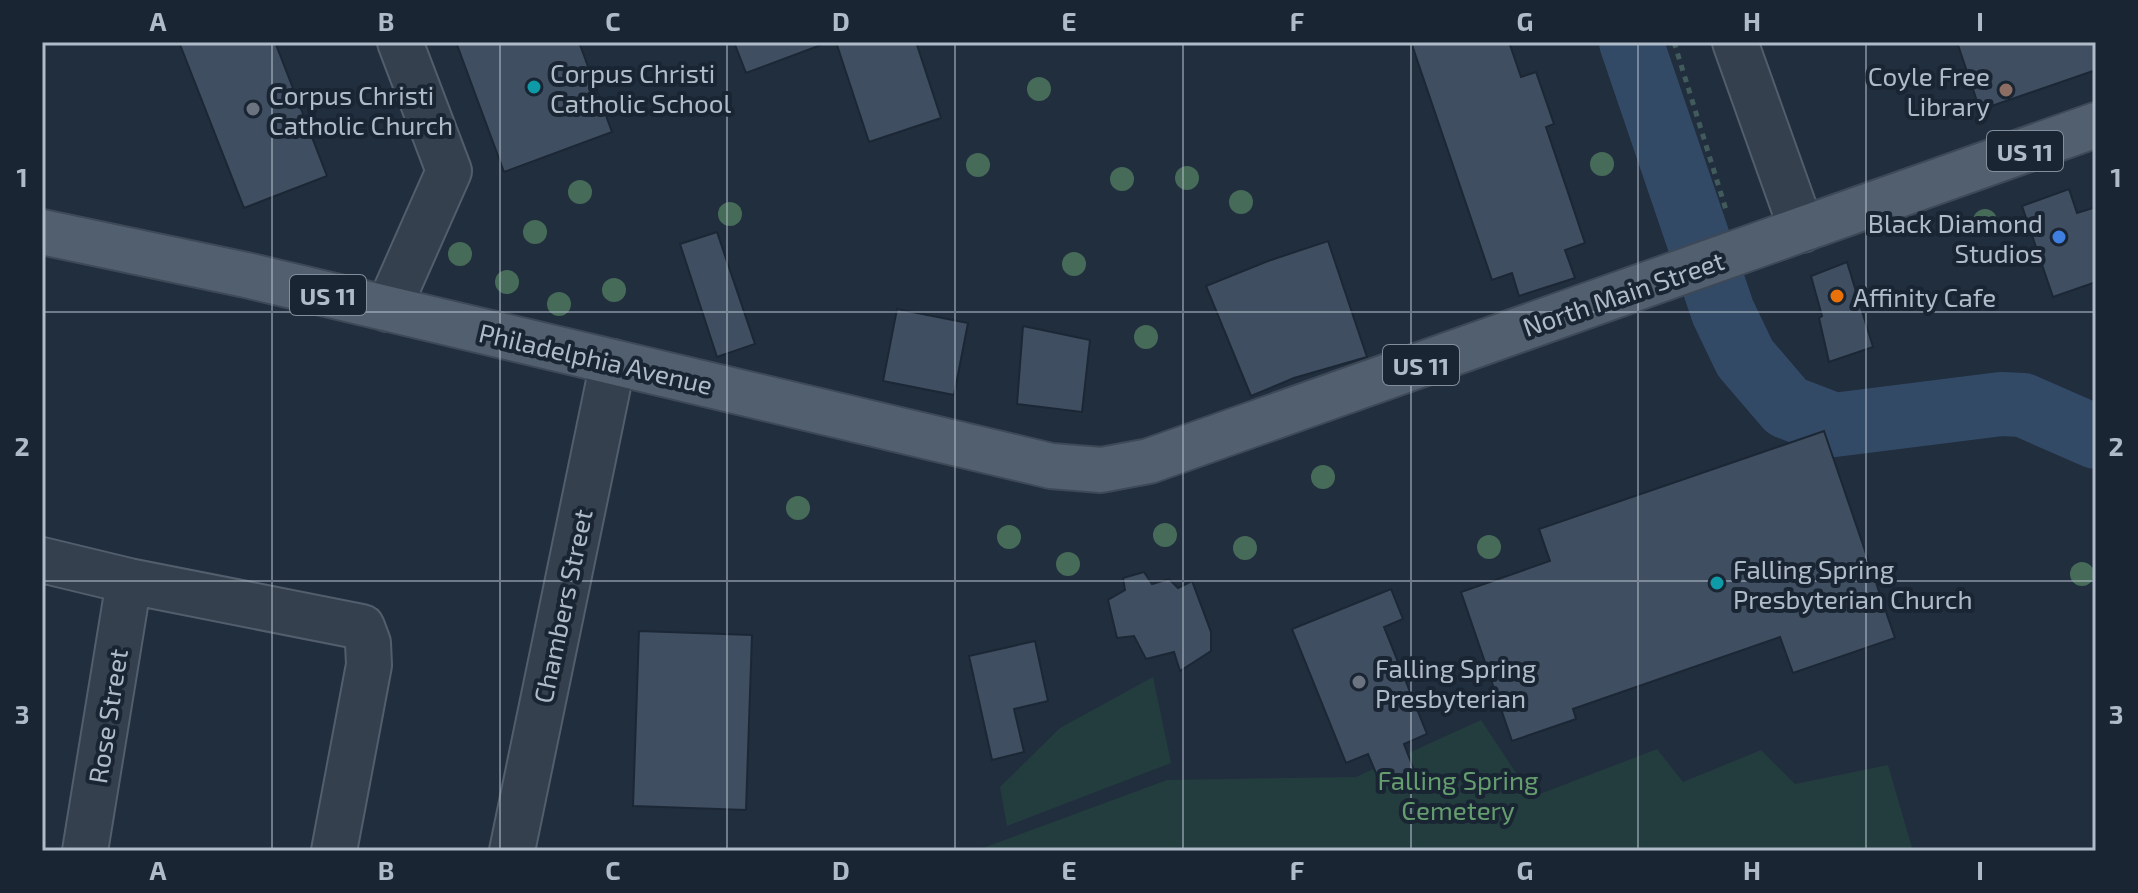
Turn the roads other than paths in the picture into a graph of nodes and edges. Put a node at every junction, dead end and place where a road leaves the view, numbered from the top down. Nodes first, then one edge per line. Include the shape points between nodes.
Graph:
1 (400, 42) edge
2 (1735, 42) edge
3 (2096, 125) edge
4 (1802, 230) junction
5 (42, 232) edge
6 (388, 309) junction
7 (613, 362) junction
8 (1149, 461) joint
9 (42, 560) edge
10 (129, 581) junction
11 (85, 851) edge
12 (334, 851) edge
13 (512, 851) edge

1 - 6 street via 449,171
2 - 4 street
3 - 4 main road, North Main Street / US 11
4 - 8 main road, North Main Street / US 11 via 1717,247
5 - 6 main road, Philadelphia Avenue / US 11
6 - 7 main road, Philadelphia Avenue / US 11
7 - 8 main road, Philadelphia Avenue / US 11 via 1051,466 1101,470
7 - 13 street, Chambers Street
9 - 10 street
10 - 11 street, Rose Street
10 - 12 street via 362,627 369,665

